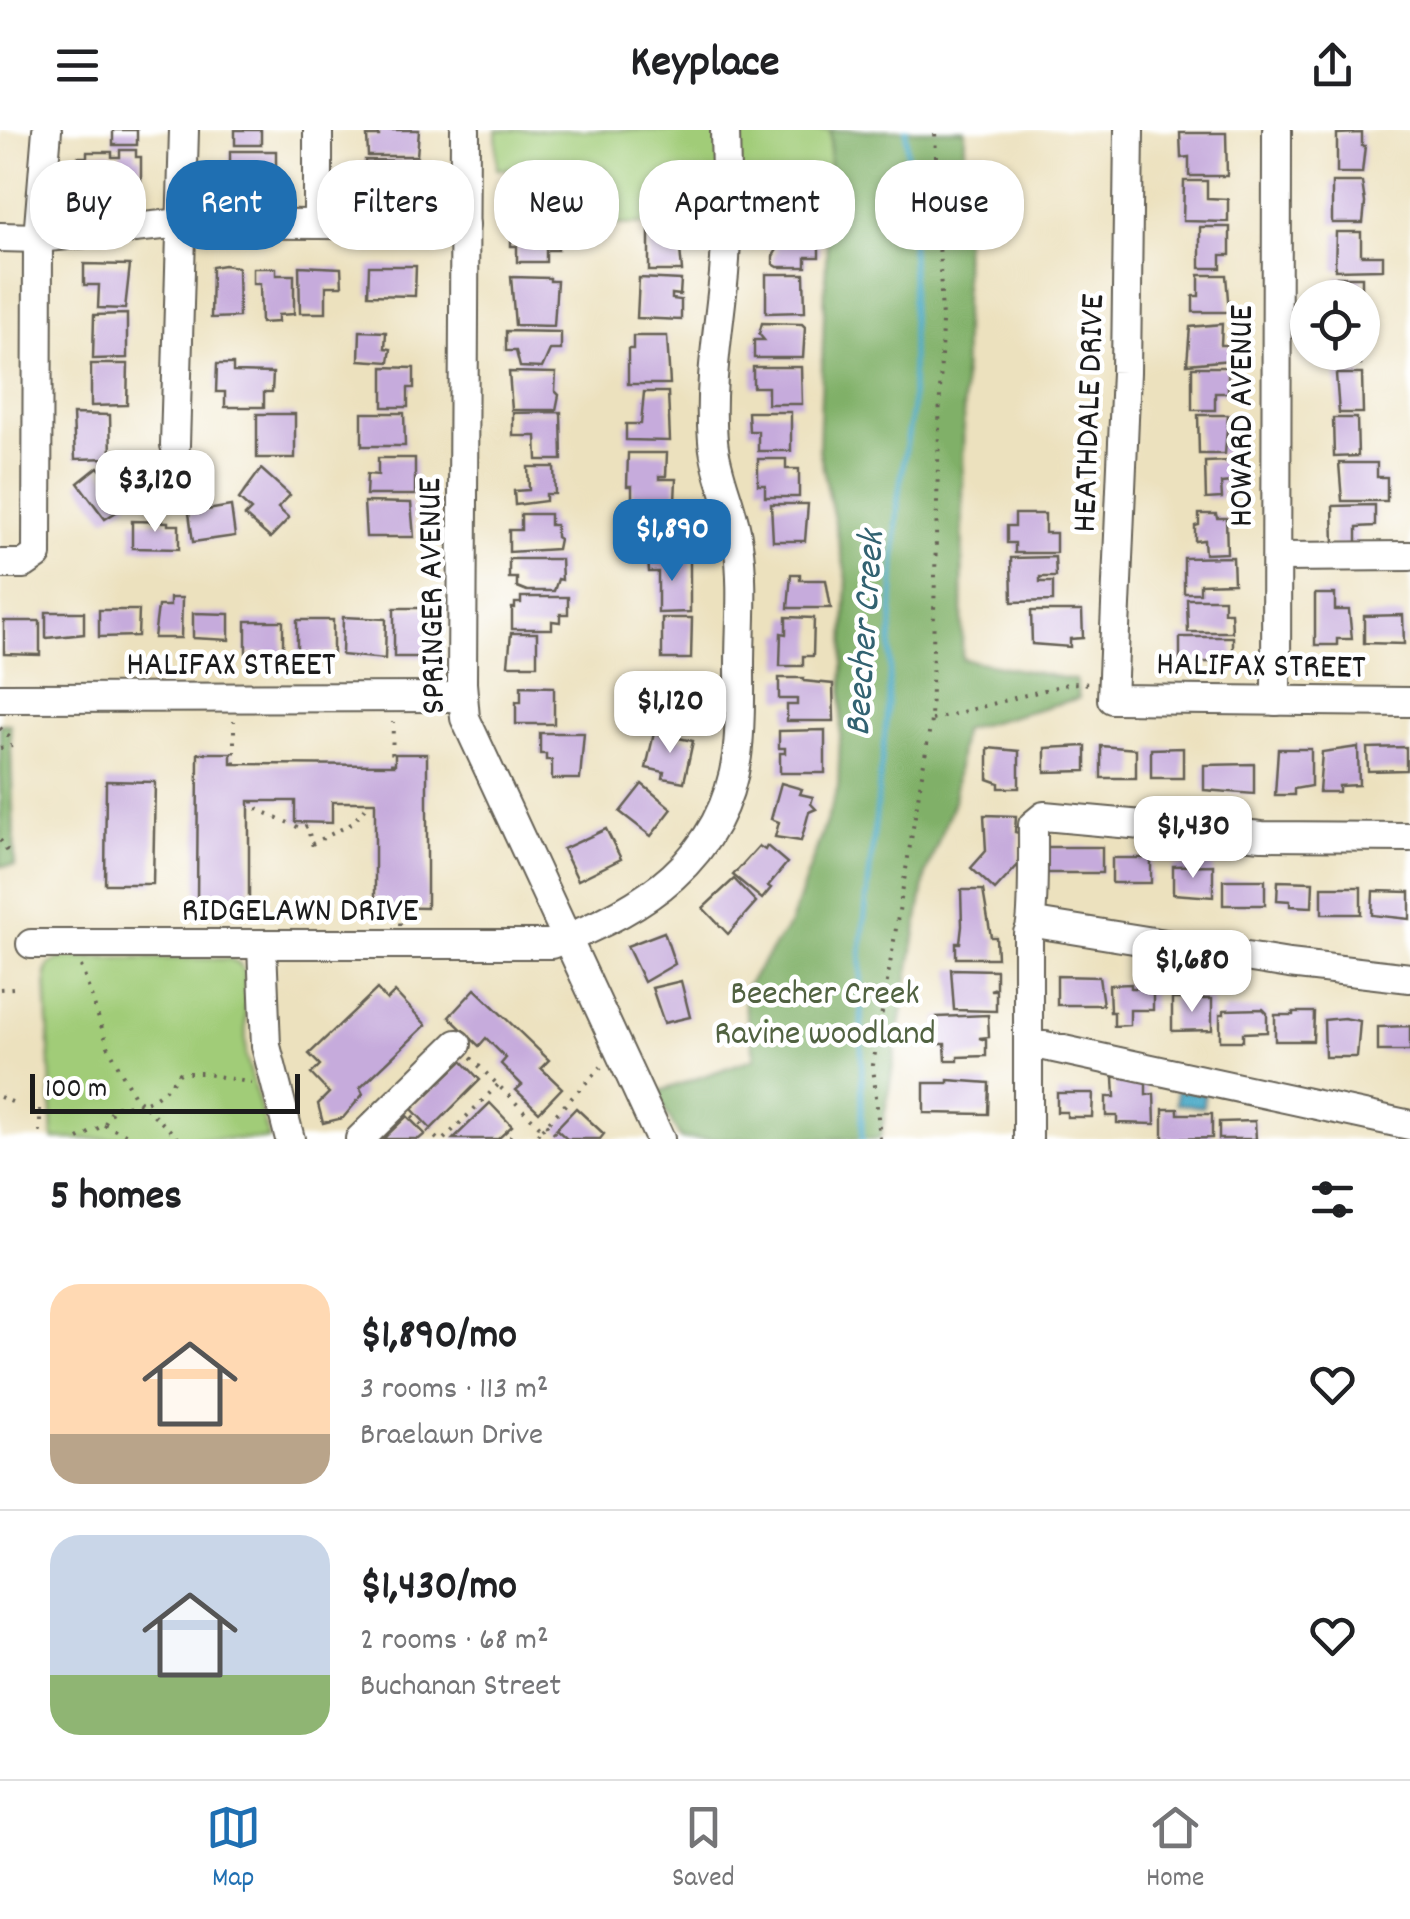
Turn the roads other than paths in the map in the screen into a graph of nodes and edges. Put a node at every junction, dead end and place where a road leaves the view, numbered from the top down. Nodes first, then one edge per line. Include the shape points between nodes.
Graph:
1 (47, 130) edge
2 (184, 130) edge
3 (318, 130) edge
4 (466, 130) edge
5 (725, 130) edge
6 (1129, 130) edge
7 (1276, 130) edge
8 (44, 160) edge
9 (183, 160) edge
10 (318, 160) edge
11 (466, 160) edge
12 (0, 237) edge
13 (30, 238) edge
14 (38, 250) edge
15 (178, 250) edge
16 (465, 250) edge
17 (175, 445) dead end
18 (1410, 556) edge
19 (1277, 557) junction
20 (0, 564) edge
21 (1112, 692) joint
22 (463, 697) junction
23 (0, 698) edge
24 (1276, 701) junction
25 (1410, 702) edge
26 (1410, 837) edge
27 (1032, 926) junction
28 (568, 938) junction
29 (31, 944) dead end
30 (262, 946) junction
31 (1410, 978) edge
32 (456, 1044) road end
33 (1028, 1046) junction
34 (1410, 1125) edge
35 (290, 1139) edge
36 (360, 1139) edge
37 (660, 1139) edge
38 (1028, 1139) edge

1 - 8 street
2 - 9 street
3 - 10 street
4 - 11 street, SPRINGER AVENUE
5 - 28 street, RIDGELAWN DRIVE via 726,228 712,410 717,468 741,564 737,756 727,798 704,844 678,875
6 - 21 street, HEATHDALE DRIVE
7 - 19 street, HOWARD AVENUE
12 - 13 street
14 - 20 street via 37,555 24,564
15 - 17 street
16 - 22 street, SPRINGER AVENUE
18 - 19 street
19 - 24 street, HOWARD AVENUE
21 - 24 street, HALIFAX STREET
22 - 23 street, HALIFAX STREET
22 - 28 street, SPRINGER AVENUE via 472,736
24 - 25 street, HALIFAX STREET
26 - 27 street via 1262,836 1044,816 1034,824
27 - 31 street
27 - 33 street
28 - 30 street, RIDGELAWN DRIVE via 543,945
28 - 37 street, SPRINGER AVENUE
29 - 30 street, RIDGELAWN DRIVE
30 - 35 street via 266,1046
32 - 36 street
33 - 34 street
33 - 38 street

